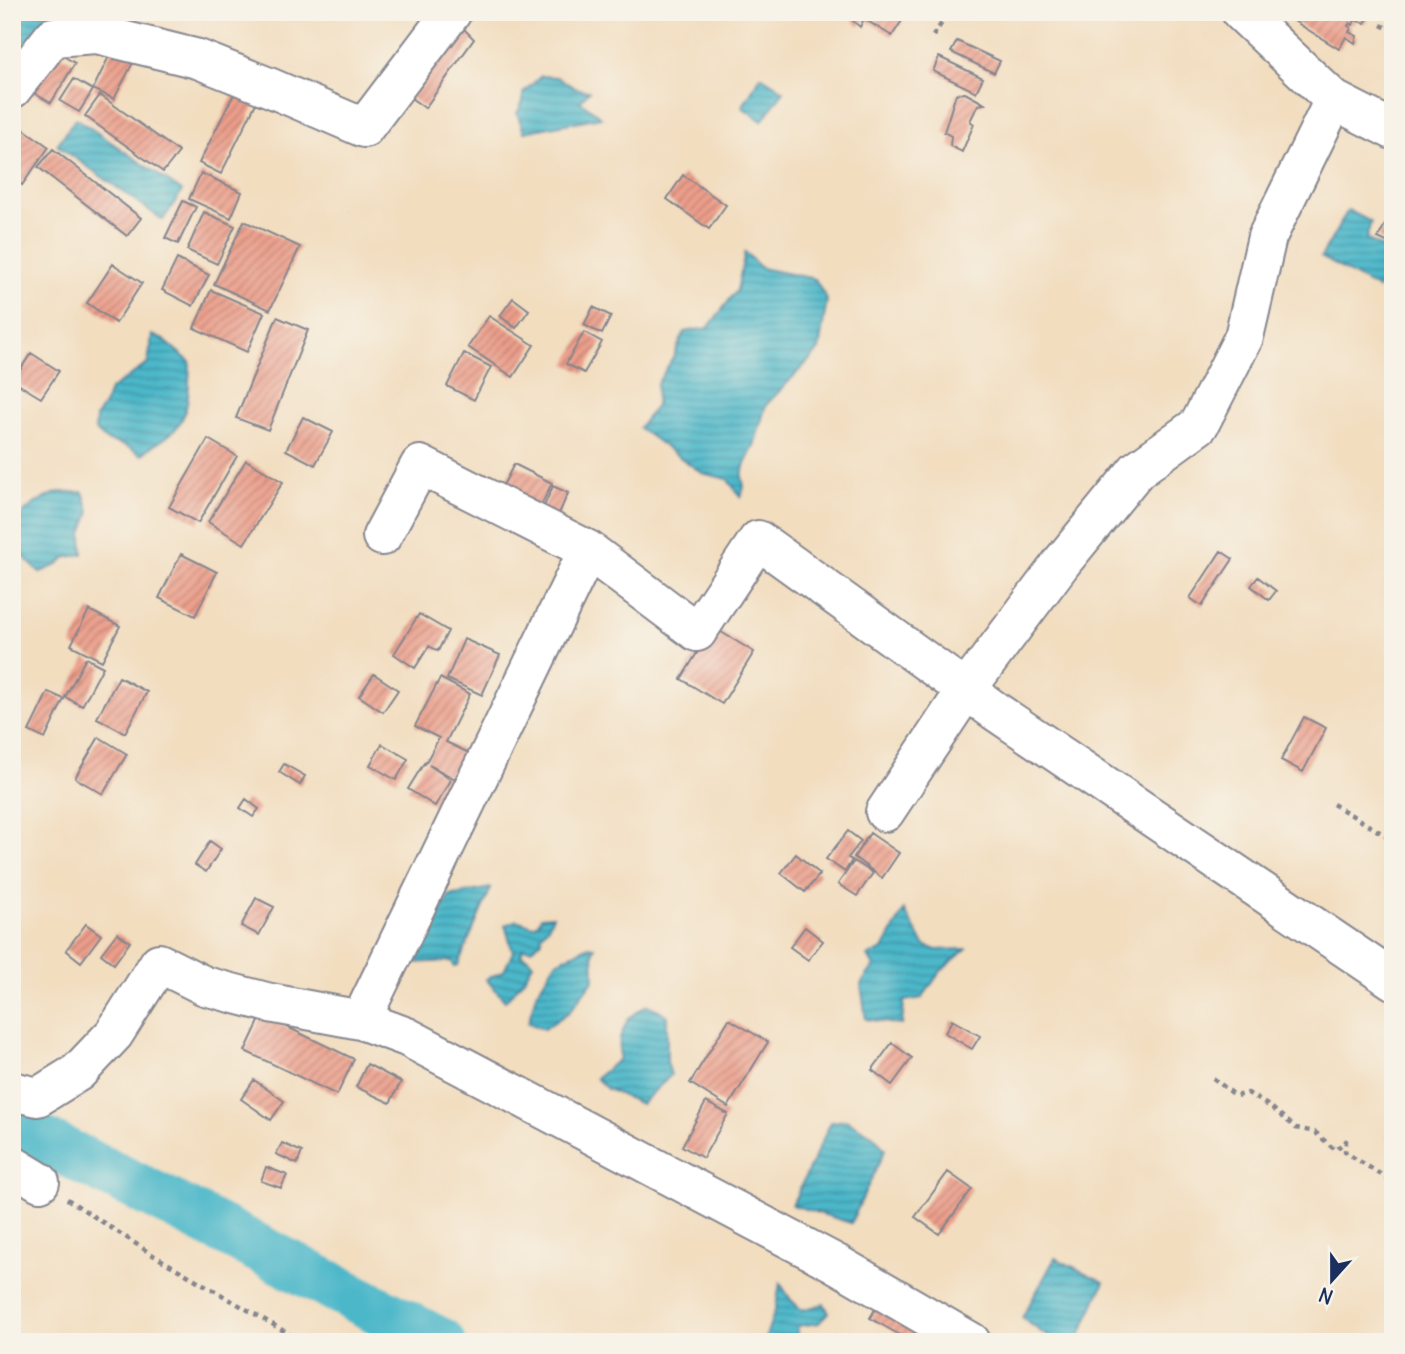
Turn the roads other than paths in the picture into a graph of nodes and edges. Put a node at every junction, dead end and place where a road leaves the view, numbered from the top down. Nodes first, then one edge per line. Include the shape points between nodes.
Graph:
1 (452, 12) edge
2 (1241, 12) edge
3 (12, 89) edge
4 (1334, 100) junction
5 (1393, 130) edge
6 (382, 536) dead end
7 (588, 550) junction
8 (966, 690) junction
9 (885, 812) dead end
10 (1393, 980) edge
11 (360, 1020) junction
12 (12, 1091) edge
13 (971, 1342) edge

1 - 3 street via 364,128 198,59 97,34 54,37
2 - 4 street
4 - 5 street
4 - 8 street via 1267,237 1244,337 1199,425 1137,470
6 - 7 street via 420,464
7 - 8 street via 697,632 758,540
7 - 11 street
8 - 9 street
8 - 10 street
11 - 12 street via 205,986 159,964 114,1034 78,1072 38,1097
11 - 13 street via 407,1037 835,1264

